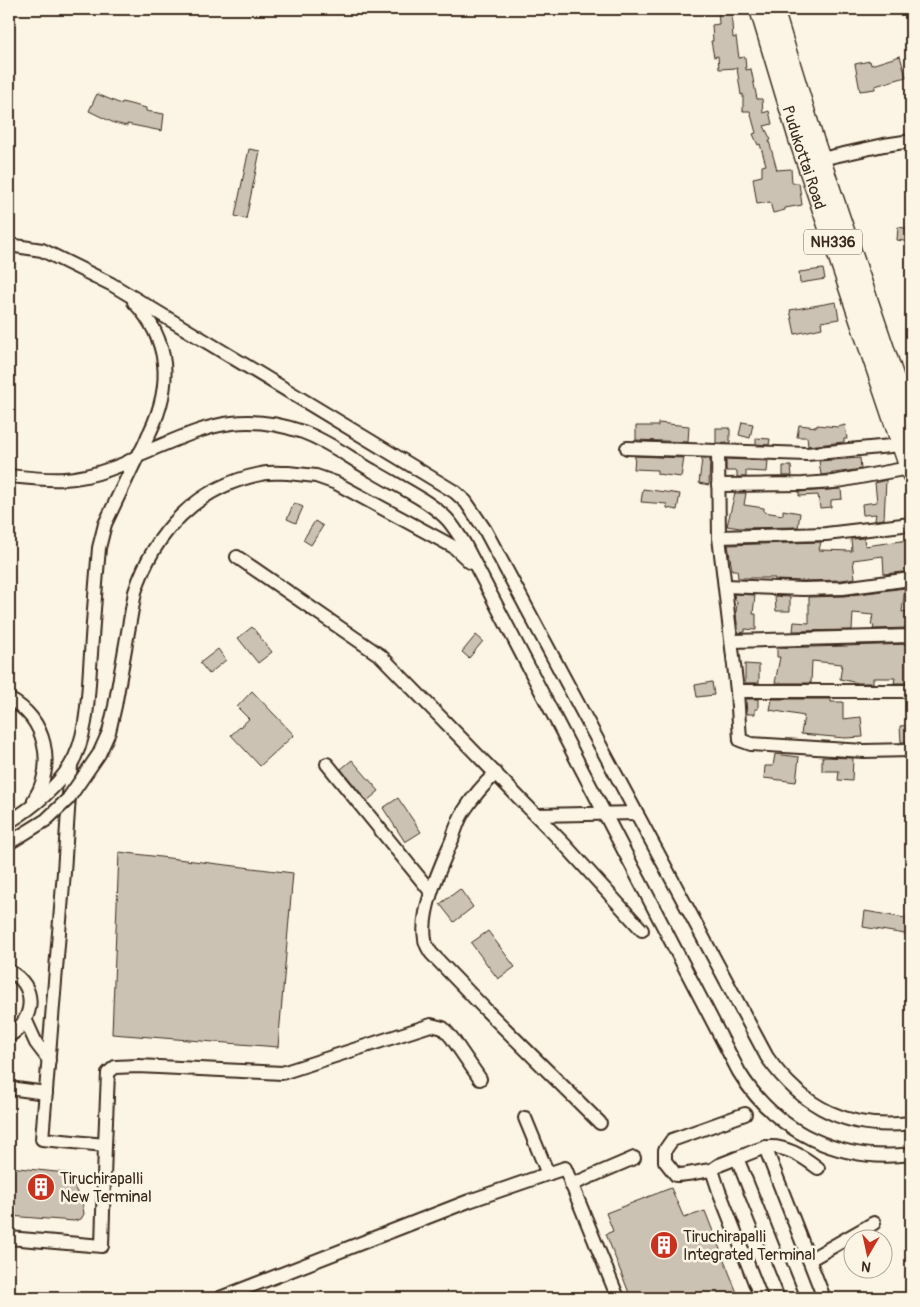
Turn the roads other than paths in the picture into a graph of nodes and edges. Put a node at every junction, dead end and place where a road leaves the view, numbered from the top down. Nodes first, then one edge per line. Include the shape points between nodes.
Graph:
1 (759, 9) edge
2 (774, 9) edge
3 (911, 141) edge
4 (821, 159) junction
5 (9, 245) edge
6 (111, 284) junction
7 (911, 426) edge
8 (901, 445) junction
9 (627, 448) dead end
10 (718, 452) junction
11 (138, 455) junction
12 (910, 471) edge
13 (9, 476) edge
14 (718, 485) junction
15 (911, 524) edge
16 (719, 537) junction
17 (236, 557) dead end
18 (911, 579) edge
19 (483, 580) junction
20 (725, 586) junction
21 (911, 636) edge
22 (732, 641) junction
23 (737, 691) junction
24 (911, 691) edge
25 (9, 699) edge
26 (911, 750) edge
27 (328, 764) dead end
28 (70, 765) junction
29 (496, 773) junction
30 (637, 813) junction
31 (605, 814) junction
32 (536, 815) junction
33 (10, 822) edge
34 (9, 843) edge
35 (431, 892) junction
36 (642, 930) dead end
37 (9, 971) edge
38 (26, 1021) junction
39 (9, 1036) edge
40 (48, 1060) junction
41 (480, 1079) dead end
42 (9, 1088) edge
43 (46, 1093) junction
44 (745, 1114) dead end
45 (525, 1118) dead end
46 (600, 1123) dead end
47 (911, 1123) edge
48 (105, 1145) junction
49 (765, 1147) junction
50 (911, 1154) edge
51 (634, 1158) dead end
52 (737, 1158) junction
53 (818, 1168) dead end
54 (712, 1170) junction
55 (548, 1174) junction
56 (571, 1185) junction
57 (874, 1223) dead end
58 (9, 1238) edge
59 (809, 1260) junction
60 (220, 1298) edge
61 (618, 1298) edge
62 (761, 1298) edge
63 (793, 1298) edge
64 (824, 1298) edge

1 - 8 highway, Pudukottai Road / NH336 via 798,139
2 - 4 highway, Pudukottai Road / NH336
3 - 4 street
4 - 7 highway, Pudukottai Road / NH336
5 - 6 street via 49,253
6 - 11 street via 146,316 160,344 164,361 164,393
6 - 30 street via 438,480 466,502 485,530
8 - 10 street via 807,454
8 - 12 highway, Pudukottai Road / NH336
9 - 10 street
10 - 14 street
11 - 13 street via 119,466 76,479 59,481
11 - 19 street via 208,428 232,423 265,423 305,433 444,516 464,543
11 - 28 street via 105,524 99,548 86,714 80,742
12 - 14 street via 833,482
14 - 16 street
15 - 16 street via 826,534
16 - 20 street
17 - 29 street via 381,656
18 - 20 street via 843,588
19 - 31 street
19 - 34 street, bridge via 467,557 454,547 336,483 316,476 288,472 262,474 218,488 172,523 140,575 115,706 109,732 99,754 68,798 46,820
20 - 22 street
21 - 22 street
22 - 23 street
23 - 24 street
23 - 26 street via 740,740 751,744 864,751
25 - 33 street via 34,721 46,755 40,789 28,808
27 - 35 street
28 - 33 street via 30,809
28 - 40 street
29 - 32 street
29 - 35 street via 462,814
30 - 31 street
30 - 47 street via 778,1072 823,1110 840,1117 870,1124
31 - 32 street
31 - 50 street via 739,1072 762,1103 792,1128 832,1148 880,1156
32 - 36 street
35 - 46 street via 424,929 426,945 431,953
37 - 38 street via 16,974 29,996
38 - 39 street
38 - 40 street
40 - 43 street
41 - 48 street via 452,1038 442,1028 431,1025 282,1073 114,1066 108,1073
42 - 43 street
43 - 48 street via 42,1138
44 - 54 street via 672,1140 665,1150 665,1161 676,1175
45 - 55 street
48 - 58 street via 102,1246
49 - 52 street
49 - 53 street via 792,1152
49 - 59 street
51 - 56 street
52 - 54 street
52 - 63 street
54 - 62 street
55 - 56 street via 564,1168
55 - 60 street
56 - 61 street
57 - 59 street
59 - 64 street

